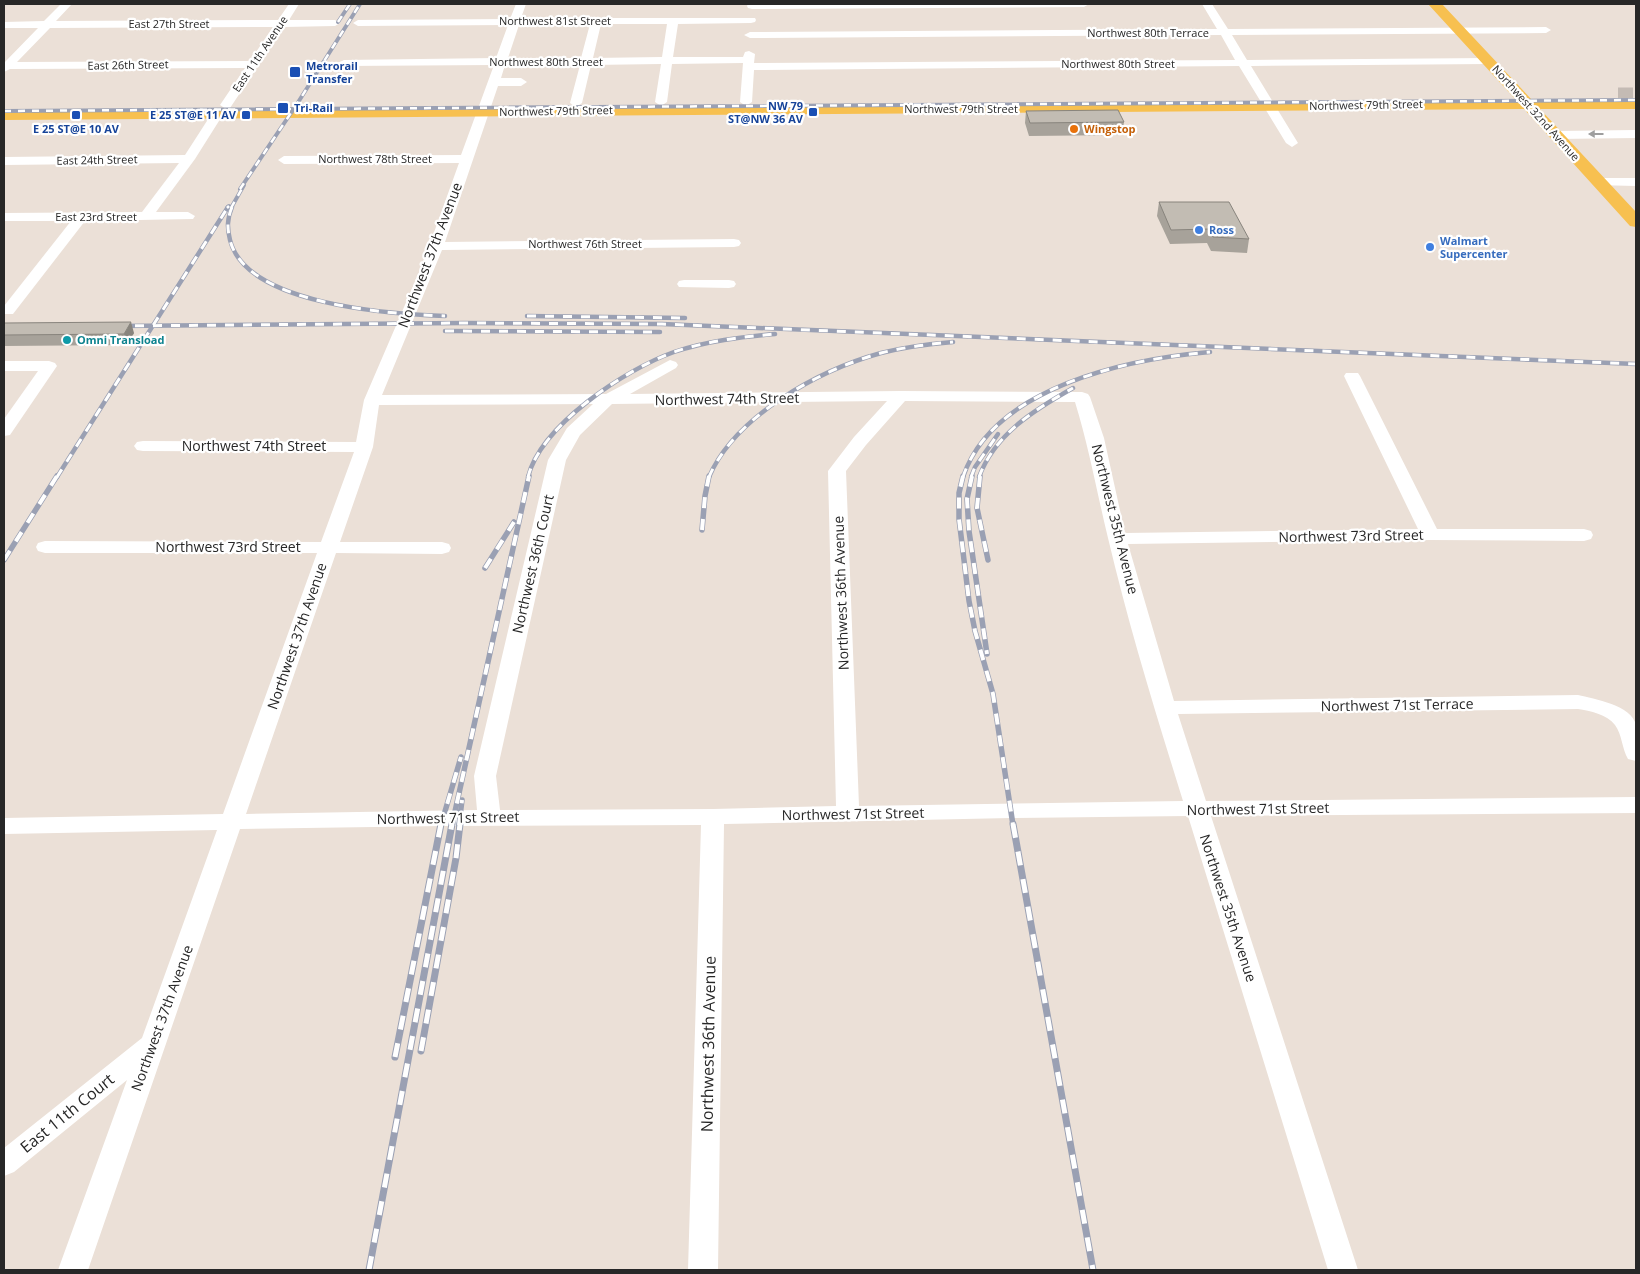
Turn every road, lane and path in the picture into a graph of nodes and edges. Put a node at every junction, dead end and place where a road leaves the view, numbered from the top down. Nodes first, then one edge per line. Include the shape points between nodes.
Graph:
1 (67, 4) edge
2 (294, 4) edge
3 (521, 4) edge
4 (980, 4) edge
5 (1084, 4) edge
6 (1207, 4) edge
7 (1435, 4) edge
8 (752, 5) edge
9 (673, 20) junction
10 (751, 20) junction
11 (596, 21) junction
12 (358, 22) dead end
13 (515, 22) junction
14 (335, 23) dead end
15 (279, 24) junction
16 (4, 25) edge
17 (46, 25) junction
18 (1460, 30) junction
19 (1546, 30) dead end
20 (1224, 32) junction
21 (990, 34) junction
22 (750, 35) junction
23 (668, 61) junction
24 (1488, 61) junction
25 (501, 62) junction
26 (585, 62) junction
27 (344, 63) dead end
28 (748, 63) junction
29 (253, 64) junction
30 (1243, 64) junction
31 (5, 67) edge
32 (493, 82) junction
33 (521, 82) dead end
34 (1618, 95) tunnel mouth
35 (1524, 100) junction
36 (661, 102) junction
37 (746, 102) junction
38 (1266, 102) junction
39 (576, 103) junction
40 (1636, 104) tunnel mouth
41 (4, 107) edge
42 (484, 108) junction
43 (222, 109) junction
44 (120, 110) junction
45 (4, 115) edge
46 (1556, 134) junction
47 (1636, 134) edge
48 (1292, 144) dead end
49 (189, 159) junction
50 (466, 159) junction
51 (284, 160) dead end
52 (4, 161) edge
53 (1600, 182) junction
54 (1636, 182) edge
55 (81, 216) junction
56 (146, 216) junction
57 (188, 216) dead end
58 (4, 217) edge
59 (1636, 222) edge
60 (734, 243) dead end
61 (436, 246) junction
62 (684, 284) dead end
63 (729, 284) dead end
64 (8, 311) dead end
65 (670, 365) dead end
66 (4, 366) edge
67 (1352, 376) dead end
68 (901, 396) junction
69 (1082, 397) joint
70 (372, 400) junction
71 (607, 400) junction
72 (4, 431) edge
73 (143, 446) dead end
74 (364, 447) junction
75 (1430, 534) junction
76 (1584, 534) dead end
77 (1117, 540) junction
78 (45, 547) dead end
79 (329, 547) junction
80 (442, 548) dead end
81 (1165, 708) junction
82 (1636, 754) edge
83 (1636, 805) edge
84 (1196, 810) junction
85 (848, 814) junction
86 (713, 817) junction
87 (489, 818) junction
88 (231, 823) junction
89 (4, 826) edge
90 (154, 1043) junction
91 (4, 1164) edge
92 (73, 1270) edge
93 (703, 1270) edge
94 (1343, 1270) edge

1 - 17 street
2 - 15 street, East 11th Avenue
3 - 13 street, Northwest 37th Avenue
4 - 5 street
4 - 8 street
4 - 21 street
6 - 20 street
7 - 18 main road, Northwest 32nd Avenue
8 - 10 street
9 - 10 street, Northwest 81st Street
9 - 11 street, Northwest 81st Street
9 - 23 street
10 - 22 street
11 - 13 street, Northwest 81st Street
11 - 26 street
12 - 13 street, Northwest 81st Street
13 - 25 street, Northwest 37th Avenue
14 - 15 street, East 27th Street
15 - 17 street, East 27th Street
15 - 29 street, East 11th Avenue
16 - 17 street, East 27th Street
17 - 31 street
18 - 19 street, Northwest 80th Terrace
18 - 20 street, Northwest 80th Terrace
18 - 24 main road, Northwest 32nd Avenue
20 - 21 street, Northwest 80th Terrace
20 - 30 street
21 - 22 street, Northwest 80th Terrace
22 - 28 street
23 - 26 street, Northwest 80th Street
23 - 28 street, Northwest 80th Street
23 - 36 street
24 - 30 street, Northwest 80th Street
24 - 35 main road, Northwest 32nd Avenue
25 - 26 street, Northwest 80th Street
25 - 27 street, Northwest 80th Street
25 - 32 street, Northwest 37th Avenue
26 - 39 street
28 - 30 street, Northwest 80th Street
28 - 37 street
29 - 31 street, East 26th Street
29 - 43 street, East 11th Avenue
30 - 38 street
32 - 33 street
32 - 42 street, Northwest 37th Avenue
34 - 35 main road, Northwest 79th Street
35 - 38 main road, Northwest 79th Street
35 - 40 main road, Northwest 79th Street
35 - 46 main road, Northwest 32nd Avenue
36 - 37 main road, Northwest 79th Street
36 - 39 main road, Northwest 79th Street
37 - 38 main road, Northwest 79th Street
38 - 42 main road, Northwest 79th Street
38 - 48 street
39 - 42 main road, Northwest 79th Street
41 - 44 main road
42 - 43 main road, Northwest 79th Street
42 - 50 street, Northwest 37th Avenue
43 - 44 main road, Northwest 79th Street
43 - 49 street, East 11th Avenue
44 - 45 main road
47 -> 46 street
46 - 53 main road, Northwest 32nd Avenue
49 - 52 street, East 24th Street
49 - 56 street, East 11th Avenue
50 - 51 street, Northwest 78th Street
50 - 61 street, Northwest 37th Avenue
53 - 54 street
53 - 59 main road, Northwest 32nd Avenue
55 - 56 street, East 23rd Street
55 - 58 street, East 23rd Street
55 - 64 street
56 - 57 street, East 23rd Street
60 - 61 street, Northwest 76th Street
61 - 70 street, Northwest 37th Avenue
62 - 63 street
65 - 71 street, Northwest 36th Court
66 - 72 street via 49,366
67 - 75 street
68 - 69 street, Northwest 74th Street
68 - 71 street, Northwest 74th Street
68 - 85 street, Northwest 36th Avenue via 837,471
69 - 77 street, Northwest 35th Avenue via 1095,438
70 - 71 street, Northwest 74th Street
70 - 74 street, Northwest 37th Avenue
71 - 87 street, Northwest 36th Court via 573,432 557,460 485,776
73 - 74 street, Northwest 74th Street
74 - 79 street, Northwest 37th Avenue
75 - 76 street, Northwest 73rd Street
75 - 77 street, Northwest 73rd Street
77 - 81 street, Northwest 35th Avenue
78 - 79 street, Northwest 73rd Street
79 - 80 street, Northwest 73rd Street
79 - 88 street, Northwest 37th Avenue
81 - 82 street, Northwest 71st Terrace via 1578,702 1603,707 1624,721
81 - 84 street, Northwest 35th Avenue
83 - 84 street, Northwest 71st Street
84 - 85 street, Northwest 71st Street
84 - 94 street, Northwest 35th Avenue
85 - 86 street, Northwest 71st Street
86 - 87 street, Northwest 71st Street
86 - 93 street, Northwest 36th Avenue
87 - 88 street, Northwest 71st Street
88 - 89 street, Northwest 71st Street
88 - 90 street, Northwest 37th Avenue
90 - 91 street, East 11th Court
90 - 92 street, Northwest 37th Avenue

